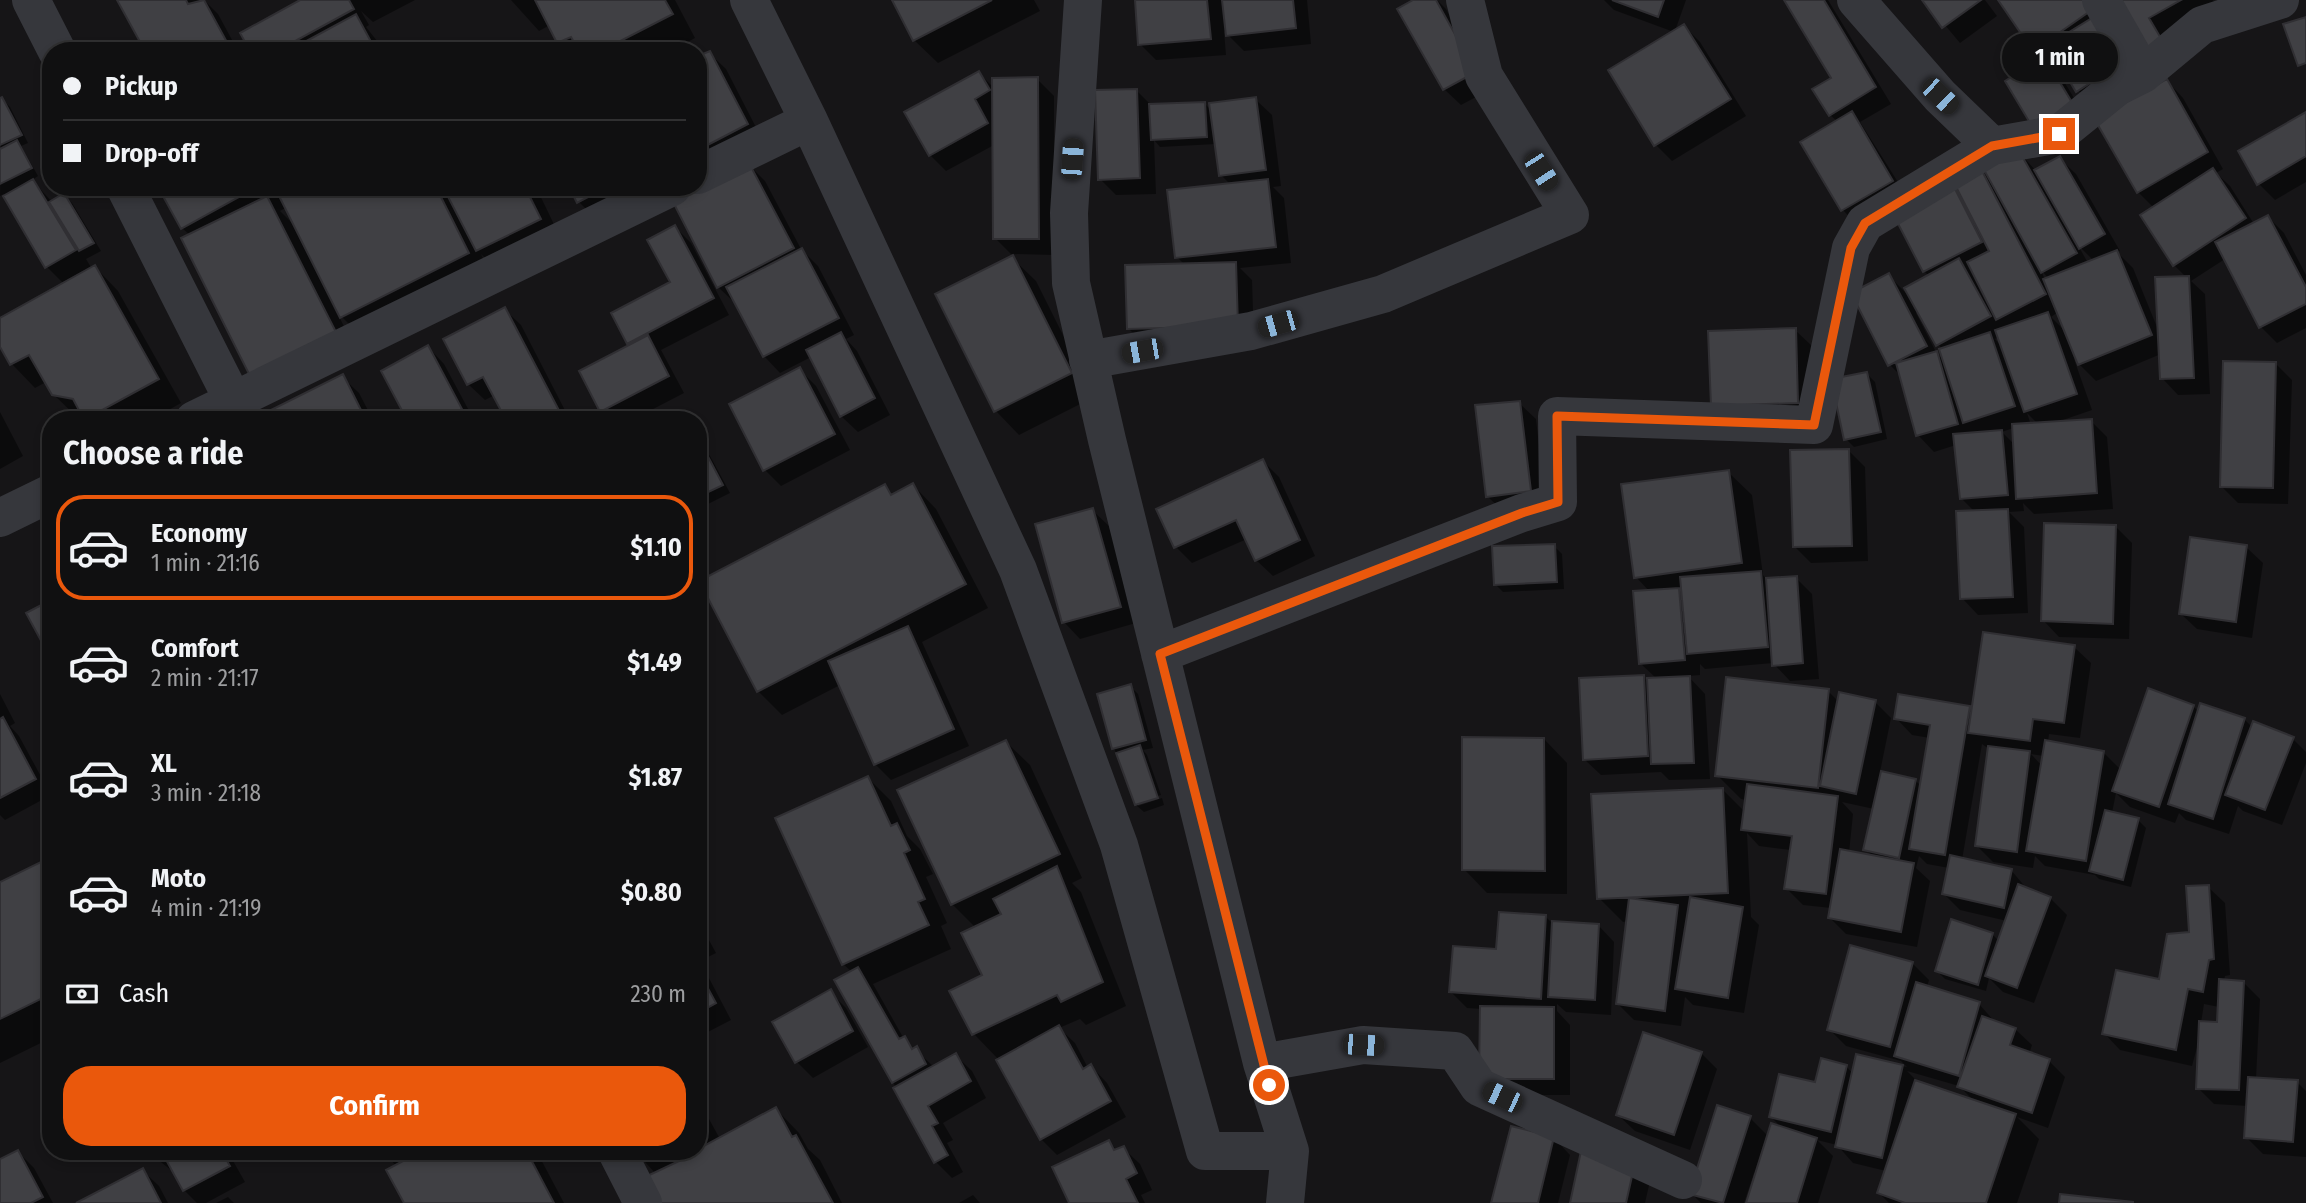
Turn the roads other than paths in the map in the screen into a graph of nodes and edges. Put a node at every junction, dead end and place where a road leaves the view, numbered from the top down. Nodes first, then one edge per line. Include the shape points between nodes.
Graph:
1 (31, 0) edge
2 (748, 0) edge
3 (1083, 0) edge
4 (1465, 0) edge
5 (1856, 0) edge
6 (2101, 0) edge
7 (2280, 0) edge
8 (52, 42) edge
9 (2143, 74) junction
10 (809, 121) junction
11 (1992, 146) junction
12 (707, 171) edge
13 (130, 196) edge
14 (654, 196) edge
15 (1088, 360) junction
16 (238, 410) edge
17 (42, 497) edge
18 (0, 518) edge
19 (1160, 654) junction
20 (1262, 1063) junction
21 (1290, 1151) junction
22 (621, 1160) edge
23 (1683, 1180) dead end
24 (643, 1203) edge
25 (1284, 1203) edge

1 - 8 street
2 - 10 street
3 - 15 street via 1069,213 1070,283
4 - 15 street via 1484,76 1570,215 1383,294 1251,331
5 - 11 street via 1940,96
6 - 9 street
7 - 9 street via 2202,25
9 - 11 street via 2118,87 2059,134
10 - 12 street
10 - 21 street via 1018,570 1119,845 1206,1151
11 - 19 street via 1865,223 1851,248 1814,425 1557,416 1558,502
13 - 16 street
14 - 16 street
15 - 19 street
17 - 18 street
19 - 20 street
20 - 21 street
20 - 23 street via 1363,1045 1455,1051 1479,1087
21 - 25 street
22 - 24 street

